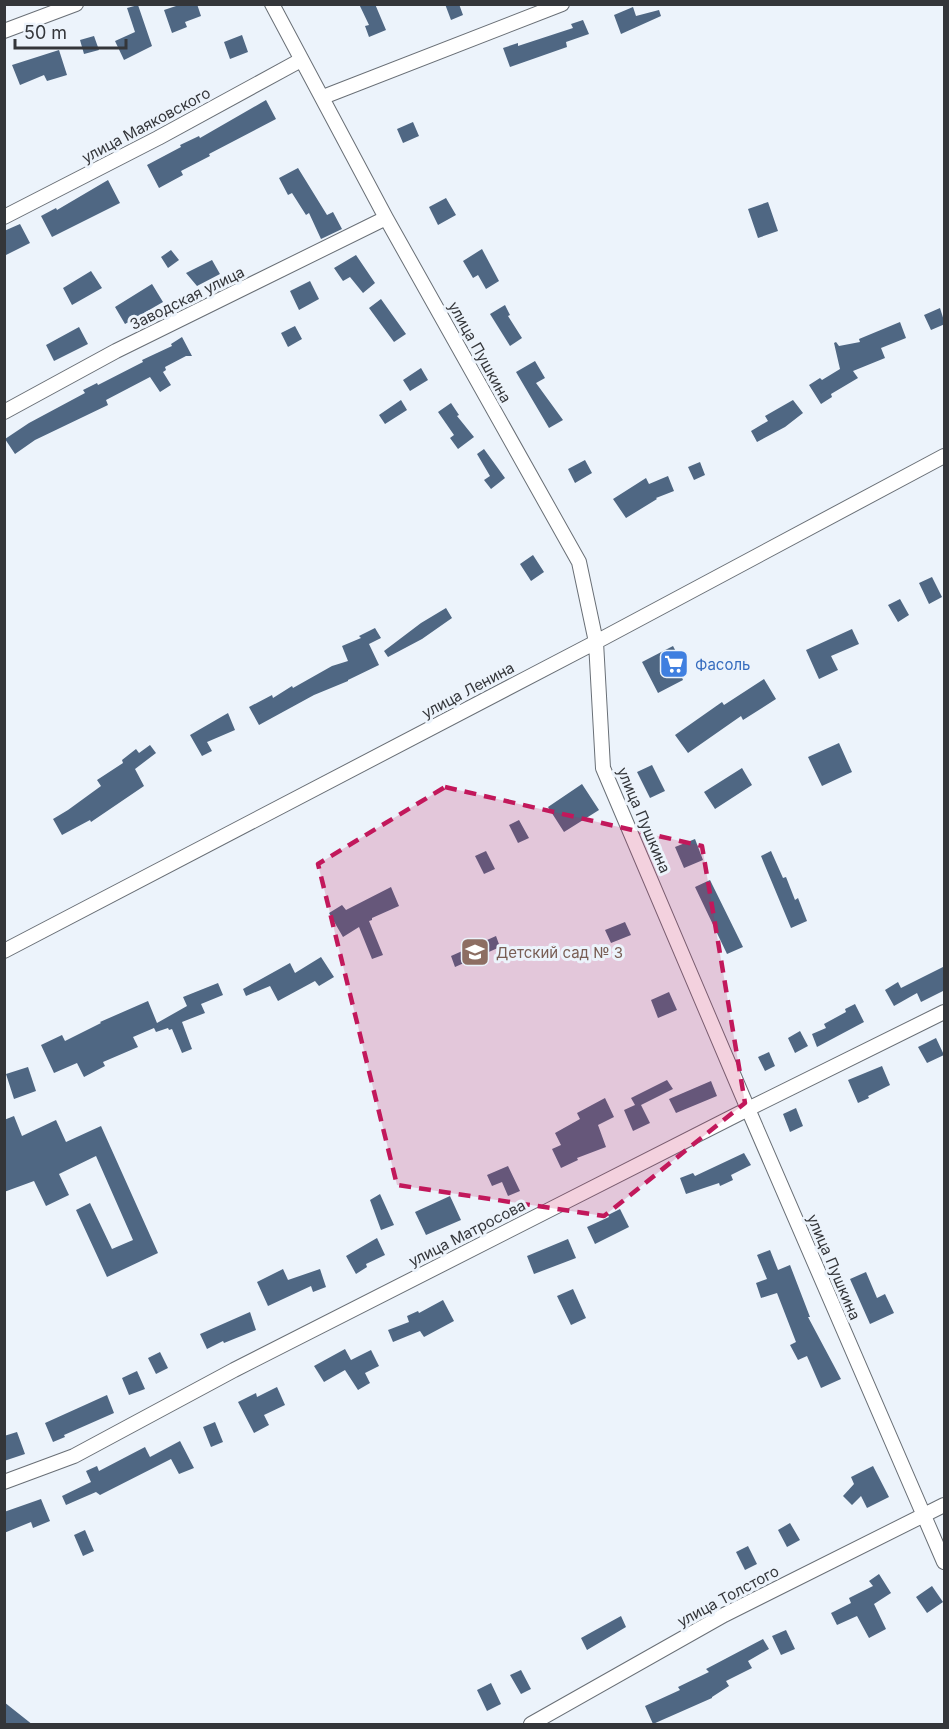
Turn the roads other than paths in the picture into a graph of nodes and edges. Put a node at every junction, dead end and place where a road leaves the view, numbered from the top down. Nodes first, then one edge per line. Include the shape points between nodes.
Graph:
1 (76, 4) edge
2 (272, 4) edge
3 (562, 4) edge
4 (4, 32) edge
5 (301, 60) junction
6 (323, 97) junction
7 (4, 217) edge
8 (386, 218) junction
9 (4, 412) edge
10 (945, 456) edge
11 (596, 642) junction
12 (4, 951) edge
13 (945, 1012) edge
14 (748, 1109) junction
15 (4, 1482) edge
16 (945, 1504) edge
17 (924, 1516) junction
18 (945, 1562) edge
19 (531, 1725) edge

1 - 4 street
2 - 5 street, улица Пушкина
3 - 6 street
5 - 6 street, улица Пушкина
5 - 7 street, улица Маяковского
6 - 8 street, улица Пушкина
8 - 9 street, Заводская улица via 116,351
8 - 11 street, улица Пушкина via 579,562
10 - 11 street, улица Ленина
11 - 12 street, улица Ленина
11 - 14 street, улица Пушкина via 603,768
13 - 14 street, улица Матросова
14 - 15 street, улица Матросова via 234,1370 74,1456
14 - 17 street, улица Пушкина
16 - 17 street, улица Толстого
17 - 18 street, улица Пушкина
17 - 19 street, улица Толстого via 724,1615

